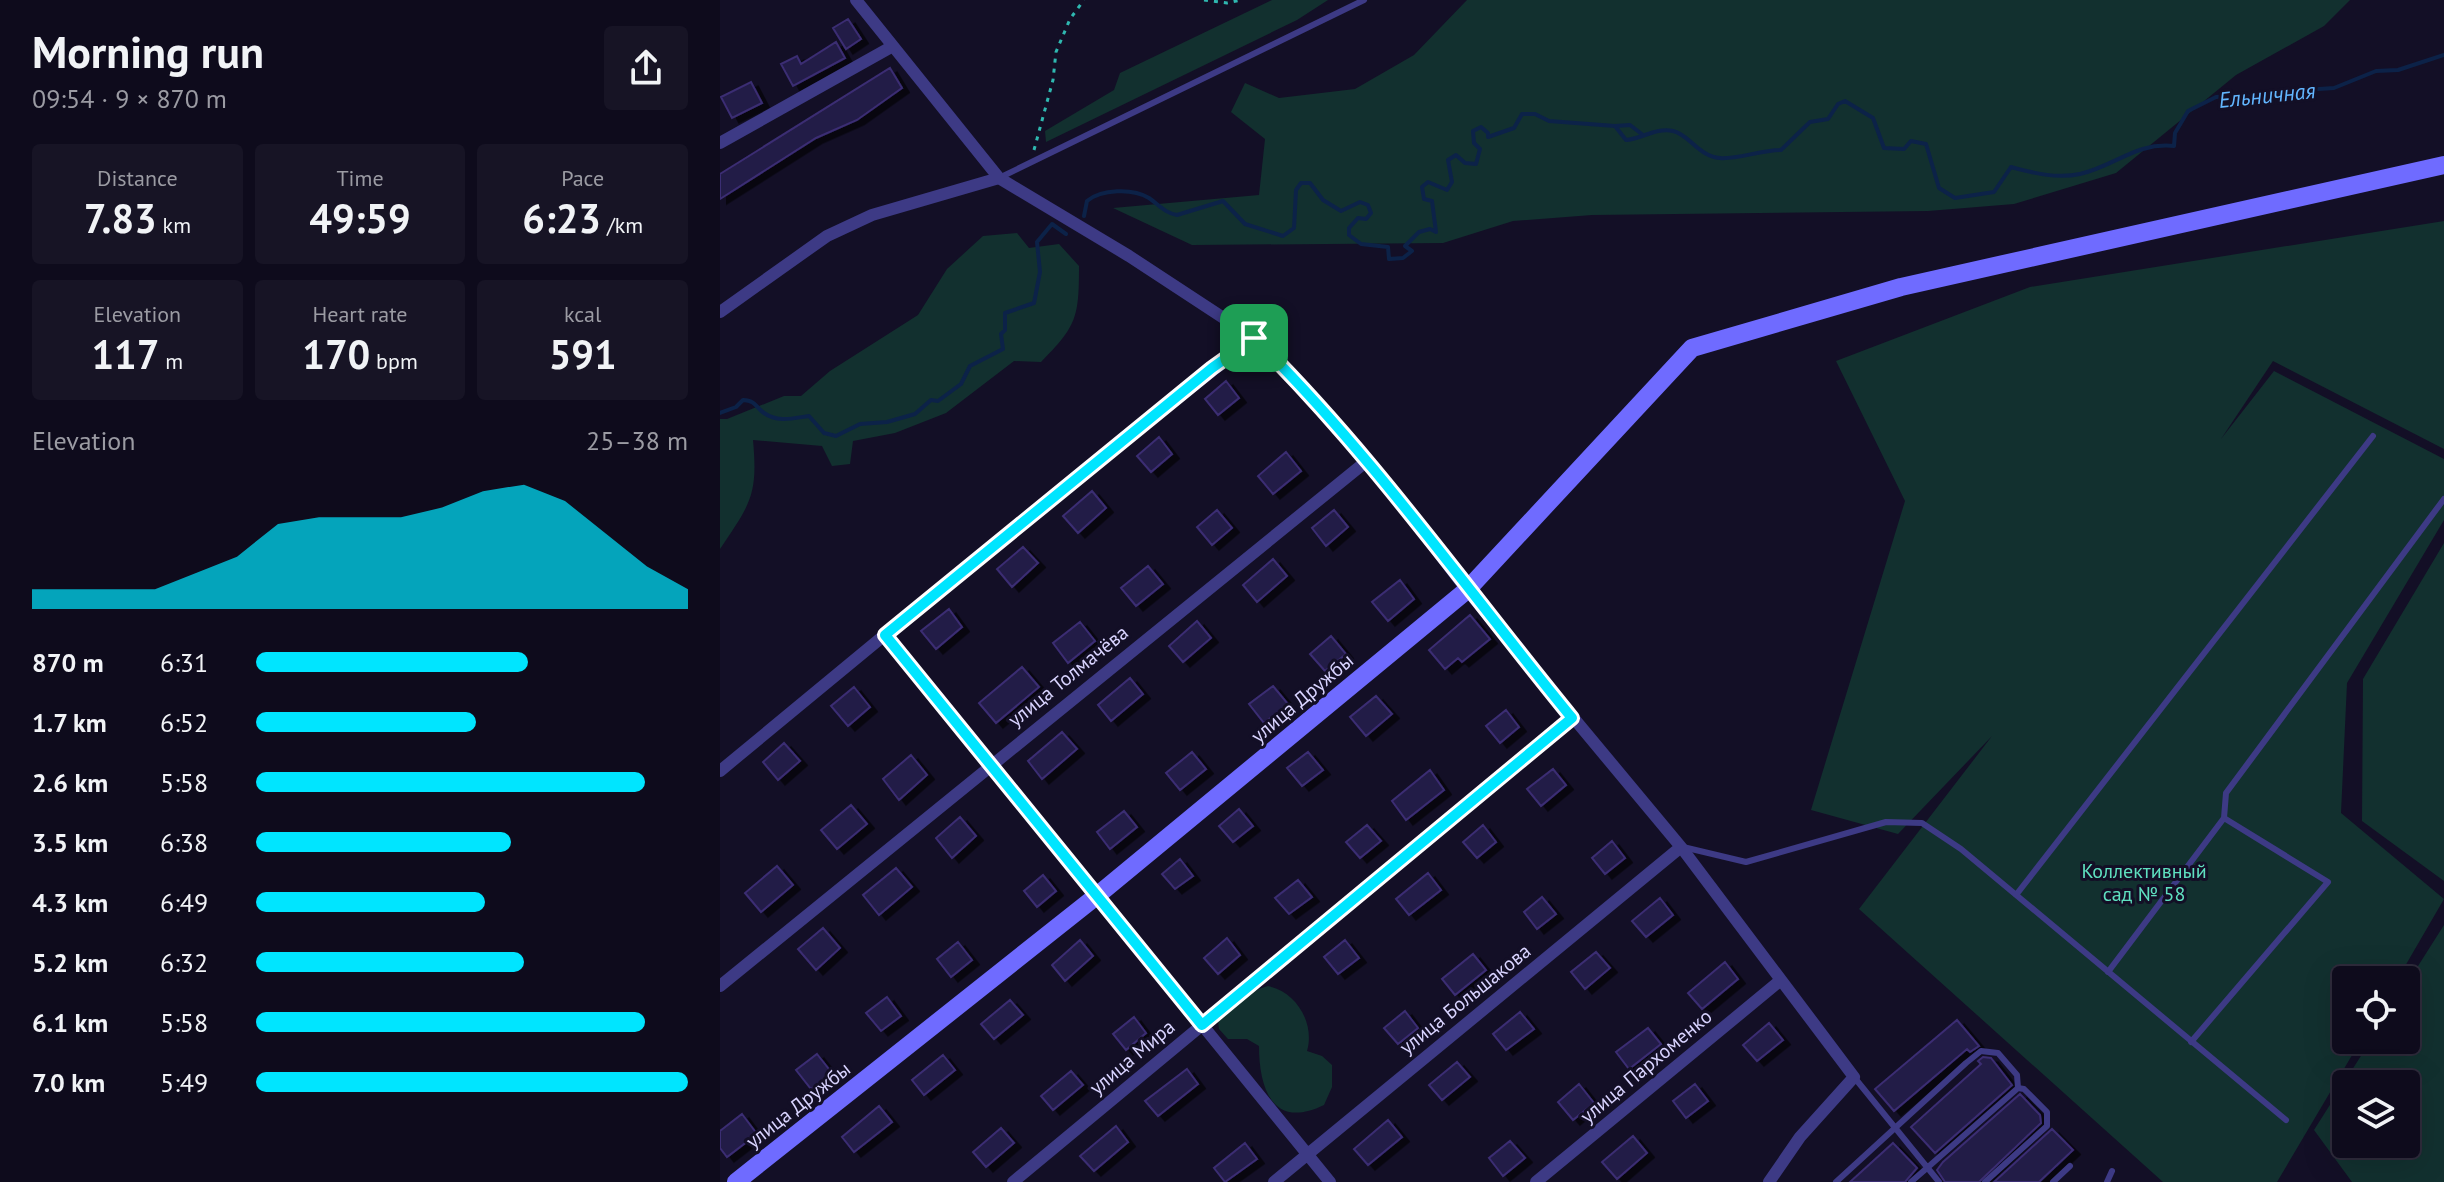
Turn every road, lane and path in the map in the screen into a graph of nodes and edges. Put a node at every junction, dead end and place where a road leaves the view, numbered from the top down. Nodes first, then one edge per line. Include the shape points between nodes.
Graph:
1 (856, 0) edge
2 (1084, 0) edge
3 (1204, 0) edge
4 (1241, 0) edge
5 (1364, 0) edge
6 (893, 46) junction
7 (720, 143) edge
8 (1029, 162) junction
9 (2444, 165) edge
10 (999, 178) junction
11 (720, 312) edge
12 (1254, 338) junction
13 (2373, 436) dead end
14 (1368, 460) junction
15 (2444, 499) edge
16 (1467, 590) junction
17 (885, 635) junction
18 (1572, 718) junction
19 (991, 764) junction
20 (720, 771) edge
21 (2224, 818) junction
22 (1681, 847) junction
23 (1099, 894) junction
24 (2016, 895) junction
25 (2108, 972) junction
26 (1781, 980) junction
27 (720, 986) edge
28 (1202, 1025) junction
29 (2191, 1042) junction
30 (1854, 1077) junction
31 (2018, 1088) junction
32 (2286, 1120) dead end
33 (1893, 1128) junction
34 (1308, 1154) junction
35 (2070, 1166) dead end
36 (1927, 1168) junction
37 (2112, 1171) dead end
38 (736, 1182) edge
39 (1013, 1182) edge
40 (1274, 1182) edge
41 (1330, 1182) edge
42 (1536, 1182) edge
43 (1769, 1182) edge
44 (1836, 1182) edge
45 (1911, 1182) edge
46 (1939, 1182) edge
47 (1985, 1182) edge
48 (2053, 1182) edge
49 (2107, 1182) edge

1 - 6 street
2 - 8 path via 1056,52 1045,116
3 - 4 path
5 - 8 lane
6 - 7 street
6 - 10 street
8 - 10 lane
9 - 16 street, улица Дружбы via 1901,287 1692,348
10 - 11 street via 872,215 827,236
10 - 12 street
12 - 14 street
12 - 17 street
13 - 24 lane
14 - 16 street
14 - 19 street, улица Толмачёва
15 - 21 lane via 2226,793
16 - 18 street
16 - 23 street, улица Дружбы
17 - 19 street
17 - 20 street
18 - 22 street
18 - 28 street, улица Мира
19 - 23 street
19 - 27 street, улица Толмачёва
21 - 25 lane
21 - 29 lane via 2328,882
22 - 24 lane via 1746,862 1886,822 1922,823
22 - 26 street
22 - 34 street, улица Большакова
23 - 28 street
23 - 38 street, улица Дружбы
24 - 25 lane
25 - 29 lane
26 - 30 street
26 - 42 street, улица Пархоменко
28 - 34 street
28 - 39 street, улица Мира
29 - 32 lane
30 - 33 lane
30 - 43 street via 1800,1137
31 - 33 lane via 2017,1075 1998,1053 1981,1051
31 - 36 lane
31 - 47 lane via 2047,1112 2047,1126
33 - 36 lane
33 - 44 lane
34 - 40 street, улица Большакова
34 - 41 street
35 - 48 lane
36 - 45 lane
36 - 46 lane
37 - 49 lane

